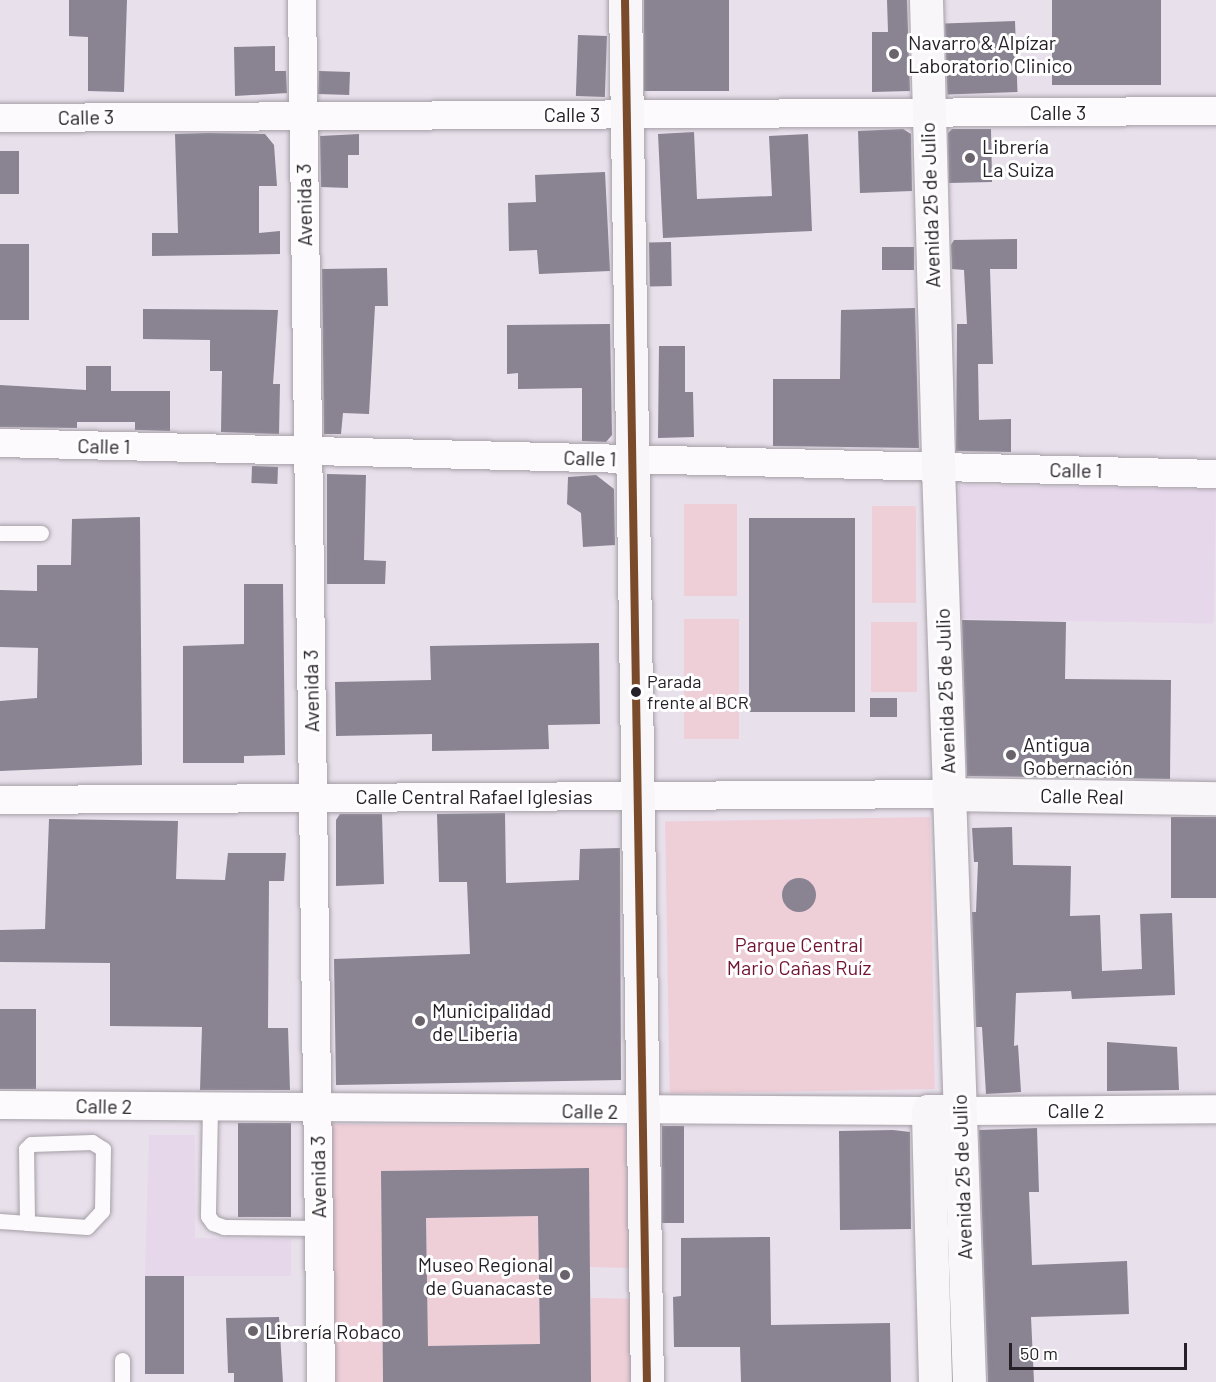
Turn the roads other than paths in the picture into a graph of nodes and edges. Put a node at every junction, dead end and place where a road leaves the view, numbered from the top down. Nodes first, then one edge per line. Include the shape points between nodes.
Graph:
1 (302, 0) edge
2 (625, 0) edge
3 (927, 0) edge
4 (1216, 111) edge
5 (928, 112) junction
6 (627, 113) junction
7 (303, 115) junction
8 (0, 118) edge
9 (0, 443) edge
10 (308, 451) junction
11 (632, 460) junction
12 (938, 466) junction
13 (1216, 474) edge
14 (41, 532) dead end
15 (0, 533) edge
16 (948, 794) junction
17 (313, 796) junction
18 (638, 797) junction
19 (1216, 798) edge
20 (0, 800) edge
21 (0, 1105) edge
22 (210, 1107) junction
23 (317, 1108) junction
24 (1216, 1109) edge
25 (928, 1111) junction
26 (960, 1111) junction
27 (643, 1112) junction
28 (0, 1221) edge
29 (27, 1223) junction
30 (319, 1228) junction
31 (122, 1360) dead end
32 (122, 1382) edge
33 (321, 1382) edge
34 (647, 1382) edge
35 (935, 1382) edge
36 (969, 1382) edge

1 - 7 street, Avenida 3
2 - 6 street
3 - 5 street, Avenida 25 de Julio
4 - 5 street, Calle 3
5 - 6 street, Calle 3
5 - 12 street, Avenida 25 de Julio
6 - 7 street, Calle 3
6 - 11 street
7 - 8 street, Calle 3
7 - 10 street, Avenida 3
9 - 10 street, Calle 1
10 - 11 street, Calle 1
10 - 17 street, Avenida 3
11 - 12 street, Calle 1
11 - 18 street
12 - 13 street, Calle 1
12 - 16 street, Avenida 25 de Julio
14 - 15 lane
16 - 18 street, Calle Central Rafael Iglesias
16 - 19 street, Calle Real
16 - 26 street, Avenida 25 de Julio
17 - 18 street, Calle Central Rafael Iglesias
17 - 20 street, Calle Central Rafael Iglesias
17 - 23 street, Avenida 3
18 - 27 street
21 - 22 street, Calle 2
22 - 23 street, Calle 2
22 - 30 lane via 208,1216 213,1223 224,1227
23 - 27 street, Calle 2
23 - 30 street, Avenida 3
24 - 26 street, Calle 2
25 - 26 street, Calle 2
25 - 27 street, Calle 2
25 - 35 street, Avenida 25 de Julio
26 - 36 street, Avenida 25 de Julio
27 - 34 street
28 - 29 lane
29 - 29 lane via 26,1149 31,1143 92,1142 103,1149 102,1211 98,1218 87,1227
30 - 33 street, Avenida 3
31 - 32 lane

